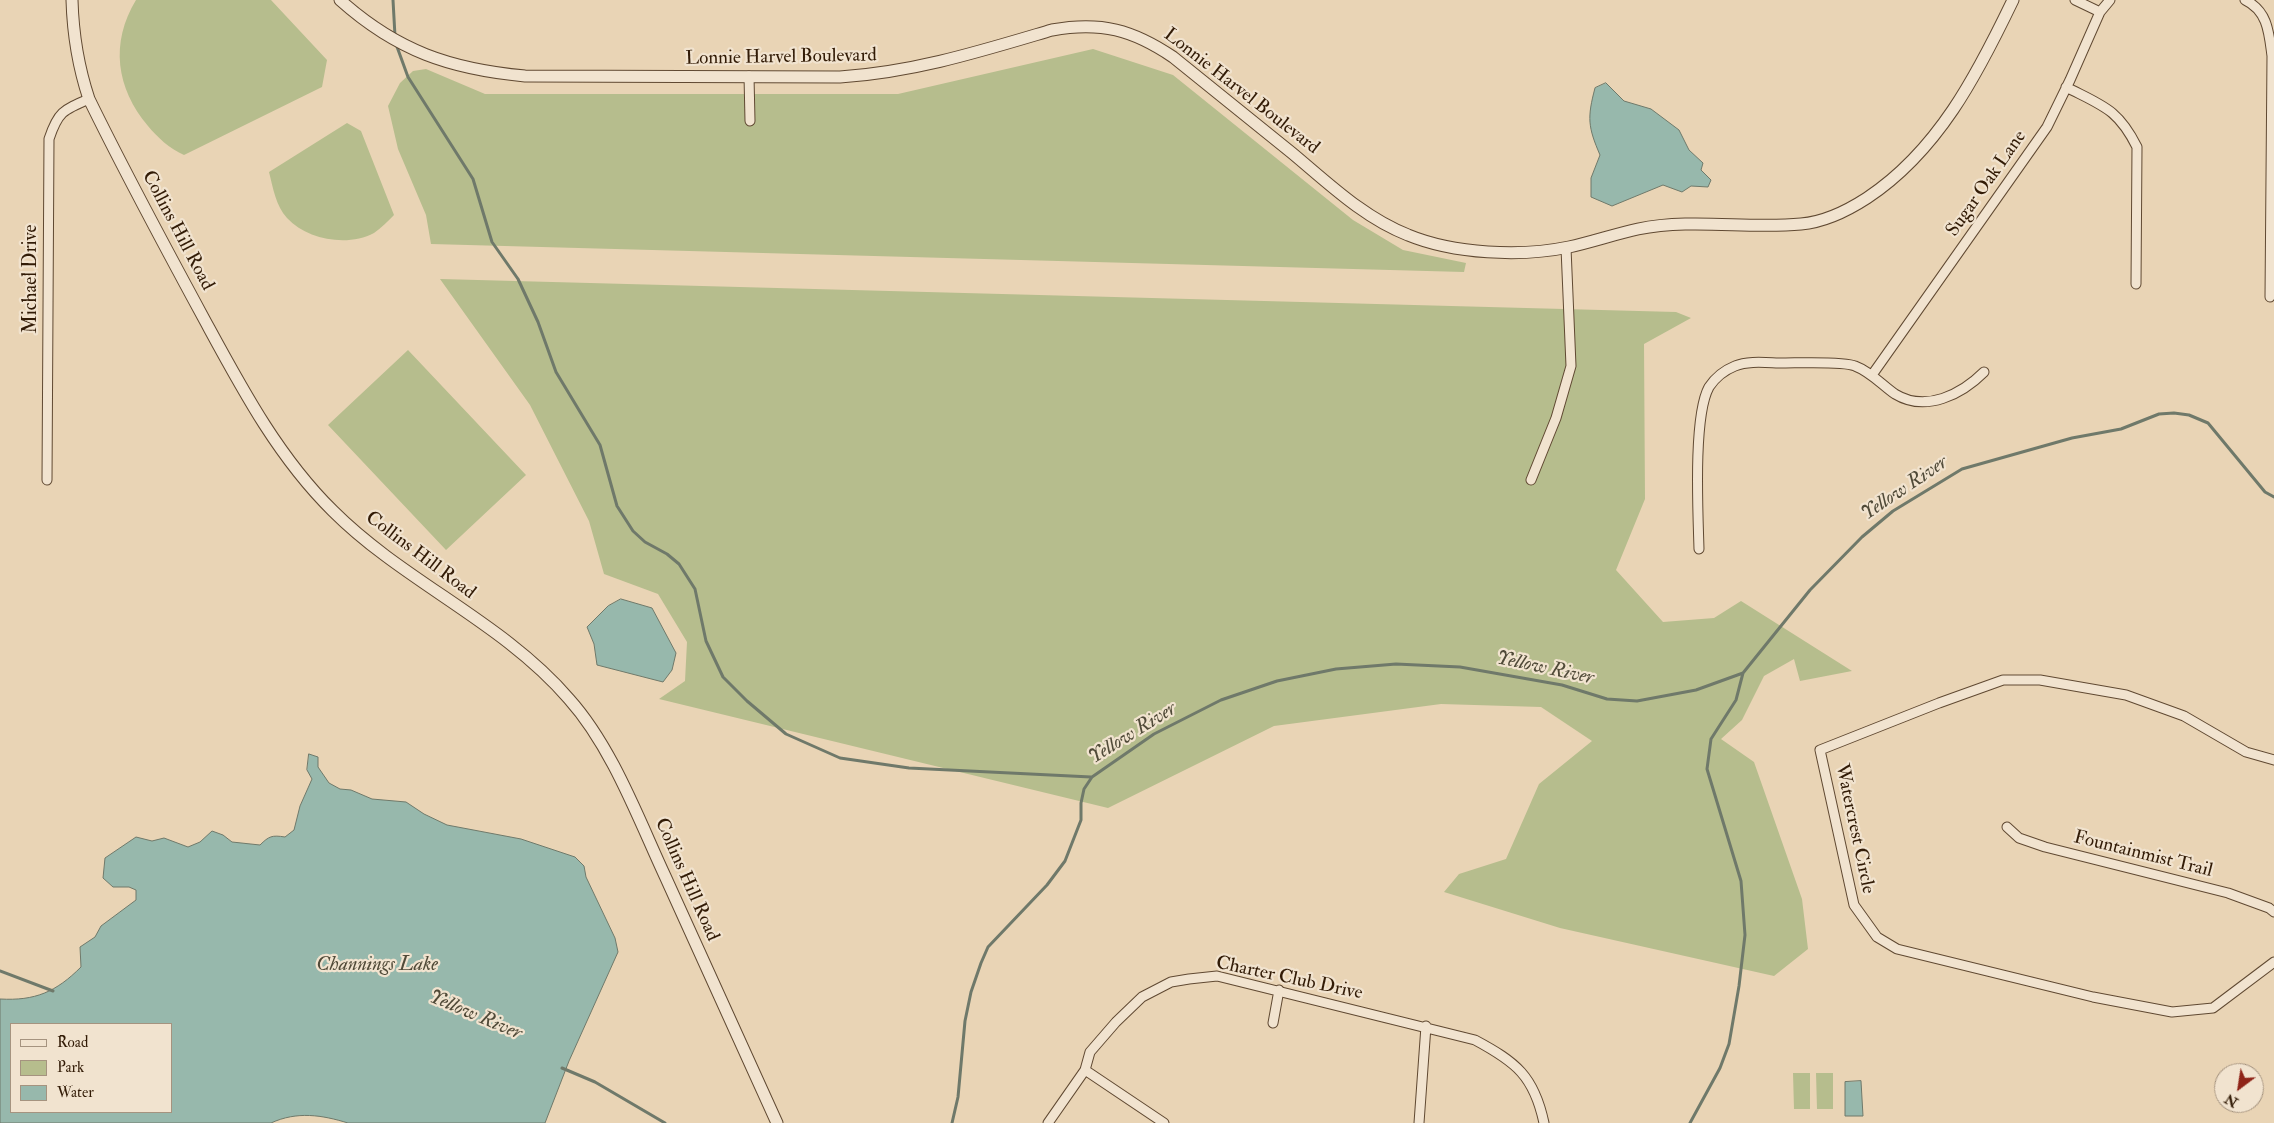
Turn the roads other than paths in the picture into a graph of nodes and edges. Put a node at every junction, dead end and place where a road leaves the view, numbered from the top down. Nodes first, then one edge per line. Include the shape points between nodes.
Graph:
1 (72, 0) edge
2 (340, 0) edge
3 (2013, 0) edge
4 (2075, 0) edge
5 (2110, 0) edge
6 (2244, 0) edge
7 (2100, 12) junction
8 (748, 76) junction
9 (2066, 87) junction
10 (89, 99) junction
11 (750, 121) dead end
12 (1566, 248) junction
13 (2136, 284) dead end
14 (2270, 297) dead end
15 (1984, 372) dead end
16 (1872, 375) junction
17 (47, 480) dead end
18 (1531, 480) dead end
19 (1699, 549) dead end
20 (2274, 760) edge
21 (2006, 827) dead end
22 (2274, 912) edge
23 (2274, 962) edge
24 (1278, 990) junction
25 (1273, 1023) dead end
26 (1426, 1026) junction
27 (1085, 1070) junction
28 (777, 1123) edge
29 (1048, 1123) edge
30 (1164, 1123) edge
31 (1419, 1123) edge
32 (1544, 1123) edge

1 - 10 street, Collins Hill Road via 78,68
2 - 8 street, Lonnie Harvel Boulevard via 369,24 411,49 483,72 525,76
3 - 12 street, Lonnie Harvel Boulevard via 1975,77 1935,137 1886,185 1849,210 1799,224 1677,224 1640,229
4 - 7 street
5 - 7 street, Sugar Oak Lane
6 - 14 street via 2259,10 2264,18 2272,56
7 - 9 street, Sugar Oak Lane
8 - 11 street
8 - 12 street, Lonnie Harvel Boulevard via 840,78 885,74 1052,30 1111,27 1153,43 1173,56 1331,186 1393,229 1430,243 1466,250 1525,252
9 - 13 street via 2117,115 2137,148
9 - 16 street, Sugar Oak Lane via 2046,127
10 - 17 street, Michael Drive via 68,108 56,120 49,139
10 - 28 street, Collins Hill Road via 239,382 304,478 333,511 382,553 538,667 570,700 596,735 632,804
12 - 18 street via 1571,366 1556,418
15 - 16 street via 1960,392 1934,401 1897,395
16 - 19 street via 1853,365 1742,364 1716,378 1702,406
20 - 23 street, Watercrest Circle via 2246,752 2184,716 2126,695 2040,680 2003,680 1820,750 1854,906 1877,937 1897,949 2093,997 2172,1012 2213,1008
21 - 22 street, Fountainmist Trail via 2019,838 2045,847 2228,893
24 - 25 street
24 - 26 street, Charter Club Drive
24 - 27 street, Charter Club Drive via 1217,976 1171,982 1142,997 1116,1022 1090,1052
26 - 31 street
26 - 32 street, Charter Club Drive via 1475,1040 1508,1058 1531,1083
27 - 29 street, Charter Club Drive
27 - 30 street

